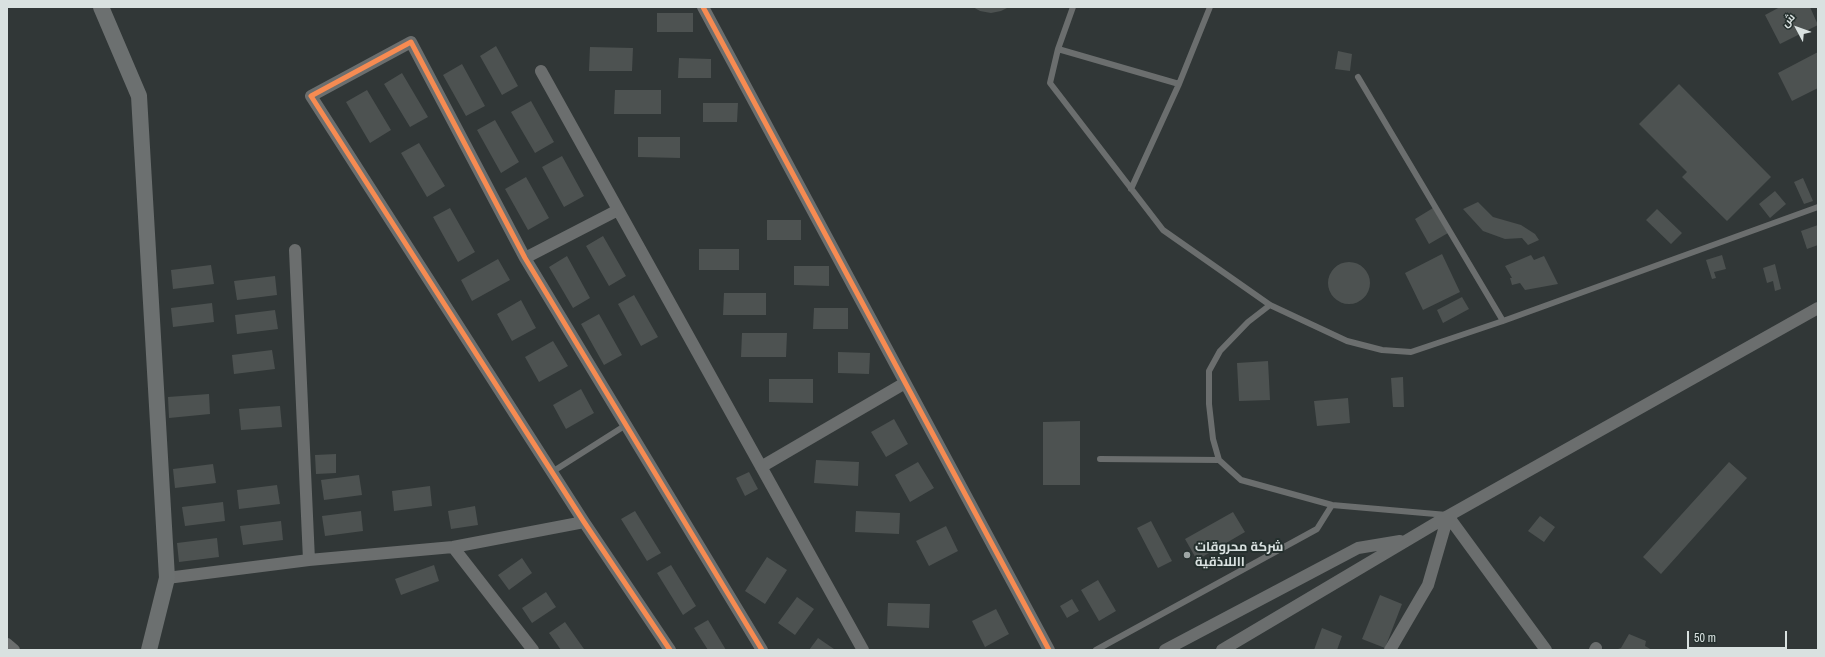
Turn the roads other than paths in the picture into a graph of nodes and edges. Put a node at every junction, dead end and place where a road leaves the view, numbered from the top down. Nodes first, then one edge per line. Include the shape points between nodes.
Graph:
1 (101, 7) edge
2 (703, 7) edge
3 (1073, 7) edge
4 (1210, 7) edge
5 (1058, 49) junction
6 (541, 71) dead end
7 (1358, 77) dead end
8 (1179, 84) junction
9 (1131, 189) junction
10 (1818, 207) edge
11 (618, 210) junction
12 (295, 250) dead end
13 (525, 258) junction
14 (1270, 305) junction
15 (1818, 308) edge
16 (1503, 321) junction
17 (905, 383) junction
18 (626, 425) junction
19 (1100, 459) dead end
20 (1219, 460) junction
21 (761, 467) junction
22 (552, 472) junction
23 (1332, 505) junction
24 (1448, 516) junction
25 (584, 522) junction
26 (1407, 540) junction
27 (453, 547) junction
28 (309, 560) junction
29 (167, 578) junction
30 (7, 644) edge
31 (14, 650) edge
32 (148, 650) edge
33 (533, 650) edge
34 (670, 650) edge
35 (762, 650) edge
36 (863, 650) edge
37 (1049, 650) edge
38 (1096, 650) edge
39 (1165, 650) edge
40 (1222, 650) edge
41 (1390, 650) edge
42 (1546, 650) edge

1 - 29 street via 139,96
2 - 17 street
3 - 5 lane
4 - 8 lane
5 - 8 lane
5 - 9 lane via 1050,83
6 - 11 street
7 - 16 lane
8 - 9 lane
9 - 14 lane via 1163,230
10 - 16 lane
11 - 13 street
11 - 21 street
12 - 28 street
13 - 18 street
13 - 22 street via 411,42 312,96
14 - 16 lane via 1347,341 1382,350 1411,352
14 - 20 lane via 1248,322 1220,351 1209,371 1213,438
15 - 24 street
17 - 21 street
17 - 37 street
18 - 22 lane
18 - 35 street
19 - 20 lane
20 - 23 lane via 1241,480
21 - 36 street
22 - 25 street
23 - 24 lane
23 - 38 lane via 1317,529
24 - 26 street
24 - 41 street via 1428,585
24 - 42 street
25 - 27 street
25 - 34 street
26 - 39 street via 1358,548
26 - 40 street
27 - 28 street
27 - 33 street
28 - 29 street
29 - 32 street
30 - 31 street

